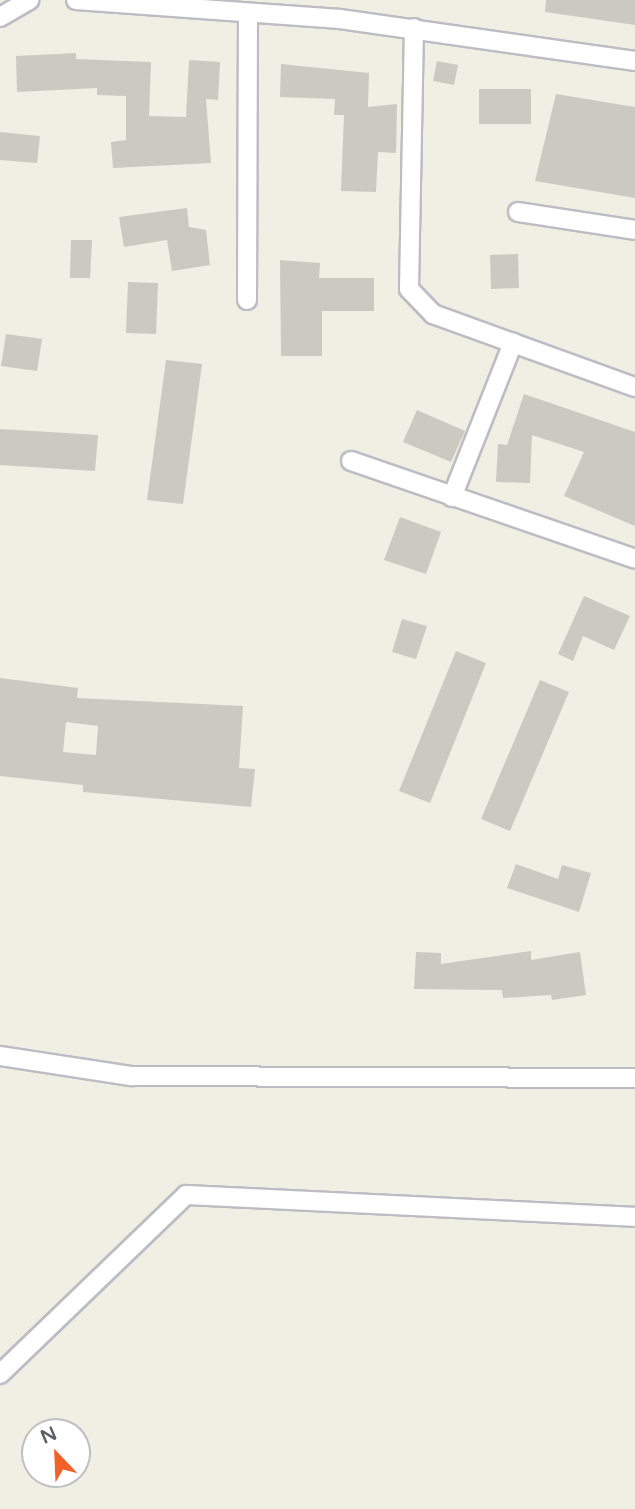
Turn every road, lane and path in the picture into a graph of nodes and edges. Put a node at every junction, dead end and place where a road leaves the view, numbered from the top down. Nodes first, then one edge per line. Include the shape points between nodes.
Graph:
1 (29, 0) edge
2 (76, 0) edge
3 (248, 13) junction
4 (0, 17) edge
5 (414, 28) junction
6 (635, 61) edge
7 (519, 212) dead end
8 (635, 230) edge
9 (247, 300) dead end
10 (513, 343) junction
11 (635, 387) edge
12 (351, 461) dead end
13 (452, 497) junction
14 (635, 559) edge
15 (0, 1056) edge
16 (635, 1078) edge
17 (635, 1217) edge
18 (0, 1374) edge

1 - 4 street
2 - 3 street
3 - 5 street
3 - 9 street
5 - 6 street
5 - 10 street via 409,289 433,314
7 - 8 street
10 - 11 street
10 - 13 street
12 - 13 street
13 - 14 street
15 - 16 street via 131,1076
17 - 18 street via 186,1195

